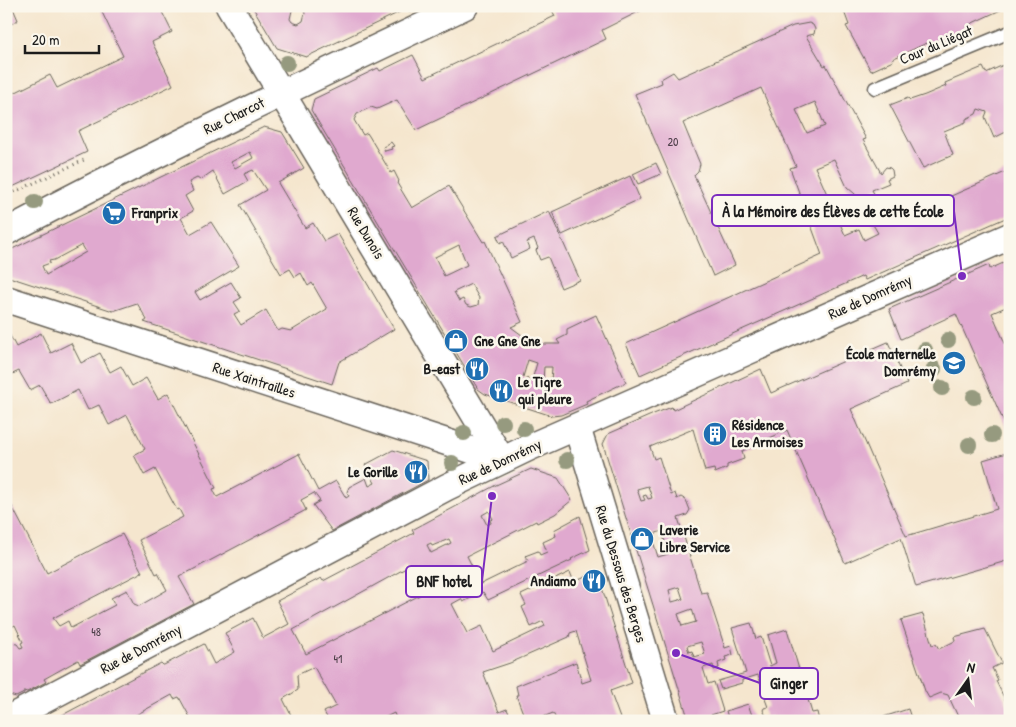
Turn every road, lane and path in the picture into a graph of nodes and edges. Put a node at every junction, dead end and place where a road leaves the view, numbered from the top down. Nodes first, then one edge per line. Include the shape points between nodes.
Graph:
1 (230, 6) edge
2 (465, 6) edge
3 (1010, 32) edge
4 (876, 88) dead end
5 (282, 93) junction
6 (84, 160) dead end
7 (10, 194) dead end
8 (6, 232) edge
9 (1010, 236) edge
10 (6, 299) edge
11 (577, 428) junction
12 (502, 460) junction
13 (6, 720) edge
14 (666, 721) edge

1 - 5 street, Rue Dunois
2 - 5 street, Rue Charcot
3 - 4 lane, Cour du Liégat
5 - 8 street, Rue Charcot
5 - 12 street, Rue Dunois
6 - 7 path
9 - 11 street, Rue de Domrémy
10 - 12 street, Rue Xaintrailles
11 - 12 street, Rue de Domrémy
11 - 14 street, Rue du Dessous des Berges
12 - 13 street, Rue de Domrémy

